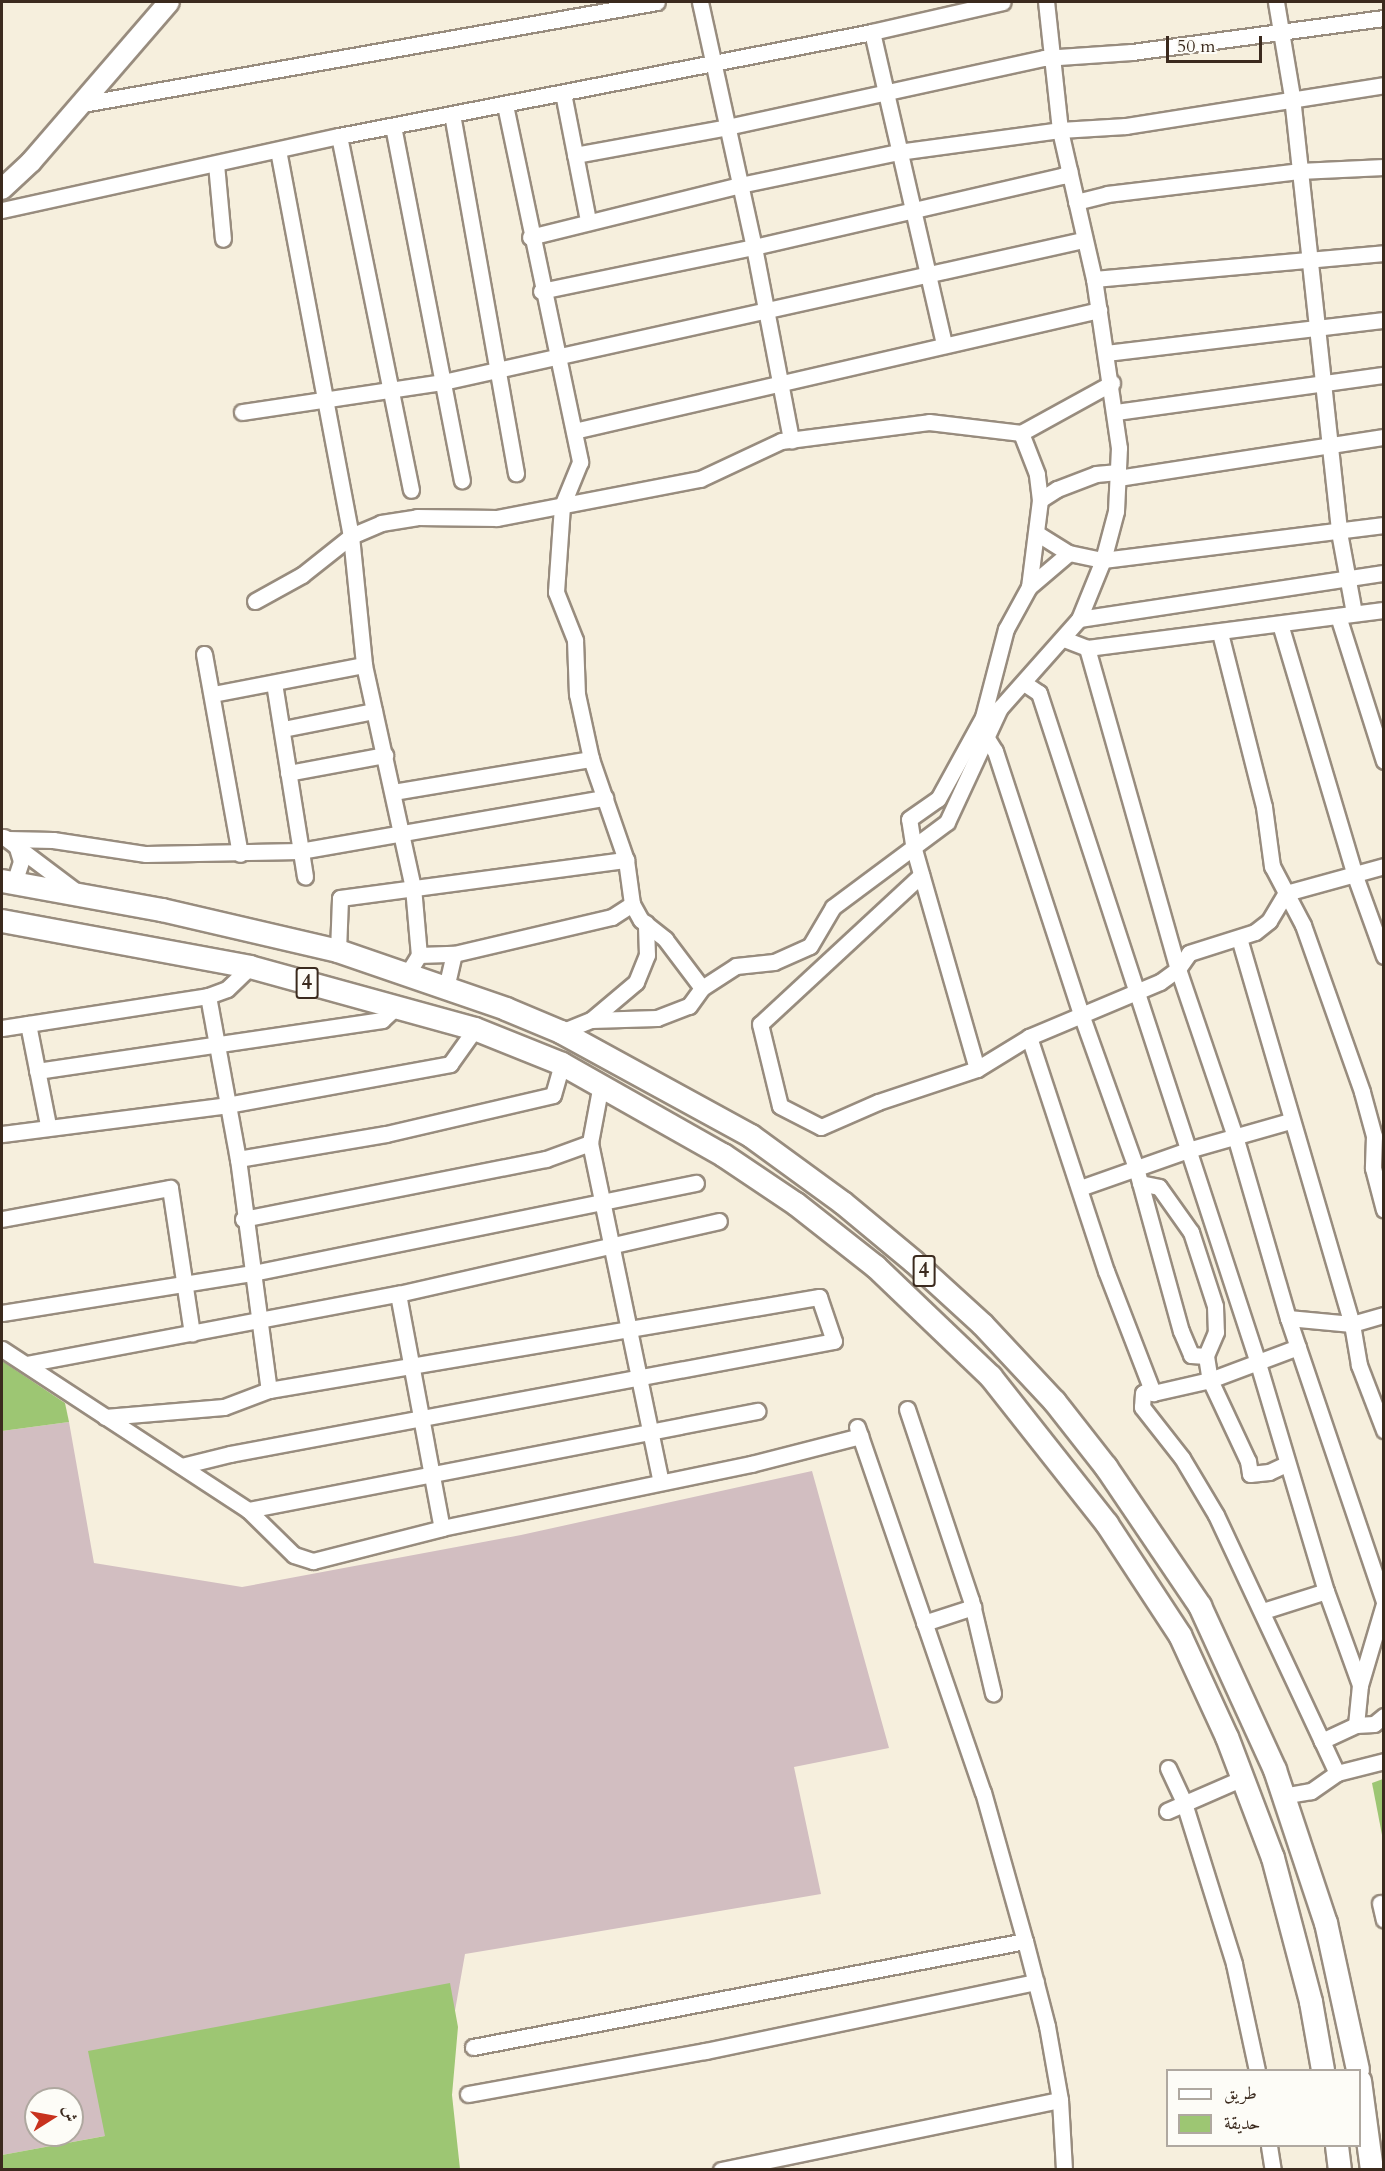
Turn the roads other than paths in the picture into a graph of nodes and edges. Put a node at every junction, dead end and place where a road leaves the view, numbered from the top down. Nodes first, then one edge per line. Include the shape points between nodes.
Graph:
1 (169, 2) edge
2 (657, 2) edge
3 (700, 2) edge
4 (1004, 2) edge
5 (1046, 2) edge
6 (1276, 2) edge
7 (1383, 18) edge
8 (872, 32) junction
9 (1282, 33) junction
10 (1053, 57) junction
11 (713, 65) junction
12 (1383, 84) edge
13 (563, 93) junction
14 (885, 93) junction
15 (1292, 97) junction
16 (77, 105) junction
17 (505, 105) junction
18 (452, 114) junction
19 (393, 126) junction
20 (727, 127) junction
21 (1060, 130) junction
22 (339, 136) junction
23 (278, 150) junction
24 (898, 152) junction
25 (575, 154) junction
26 (216, 164) junction
27 (1383, 167) edge
28 (1070, 171) junction
29 (1299, 171) junction
30 (740, 185) junction
31 (2, 189) edge
32 (1076, 202) junction
33 (913, 208) junction
34 (2, 210) edge
35 (588, 221) junction
36 (530, 237) junction
37 (224, 239) dead end
38 (1083, 240) junction
39 (754, 247) junction
40 (1383, 253) edge
41 (1308, 260) junction
42 (927, 276) junction
43 (1094, 279) junction
44 (541, 291) junction
45 (766, 310) junction
46 (1099, 310) junction
47 (1383, 320) edge
48 (1318, 327) junction
49 (944, 344) junction
50 (1106, 353) junction
51 (556, 358) junction
52 (496, 371) junction
53 (1383, 375) edge
54 (1324, 380) junction
55 (443, 382) junction
56 (780, 383) junction
57 (1112, 383) junction
58 (389, 388) junction
59 (327, 401) junction
60 (242, 412) dead end
61 (1116, 412) junction
62 (574, 431) junction
63 (1021, 433) junction
64 (1383, 437) edge
65 (791, 440) junction
66 (1329, 444) junction
67 (516, 473) dead end
68 (1118, 475) junction
69 (462, 480) dead end
70 (411, 490) dead end
71 (1041, 500) junction
72 (562, 506) junction
73 (1383, 525) edge
74 (1339, 532) junction
75 (1038, 534) junction
76 (351, 536) junction
77 (1070, 553) junction
78 (1104, 560) junction
79 (1383, 573) edge
80 (1347, 577) junction
81 (1029, 587) junction
82 (255, 601) dead end
83 (1383, 610) edge
84 (1354, 613) junction
85 (1338, 616) junction
86 (1079, 620) junction
87 (1280, 624) junction
88 (1220, 633) junction
89 (1064, 639) junction
90 (1087, 648) junction
91 (204, 654) dead end
92 (364, 665) junction
93 (274, 683) junction
94 (1024, 683) junction
95 (213, 694) junction
96 (374, 711) junction
97 (283, 729) junction
98 (988, 740) junction
99 (385, 755) junction
100 (591, 759) junction
101 (1383, 761) edge
102 (288, 773) junction
103 (393, 792) junction
104 (605, 798) junction
105 (400, 831) junction
106 (8, 840) edge
107 (914, 850) junction
108 (300, 851) junction
109 (240, 854) junction
110 (626, 860) junction
111 (1383, 866) edge
112 (921, 874) junction
113 (1355, 876) junction
114 (304, 877) dead end
115 (8, 882) edge
116 (413, 887) junction
117 (1286, 893) junction
118 (89, 896) junction
119 (632, 904) junction
120 (2, 921) edge
121 (646, 923) junction
122 (1239, 938) junction
123 (338, 951) junction
124 (454, 954) junction
125 (1383, 956) edge
126 (413, 965) junction
127 (250, 967) junction
128 (1178, 969) junction
129 (446, 988) junction
130 (702, 988) junction
131 (1134, 991) junction
132 (208, 996) junction
133 (397, 1006) junction
134 (1081, 1014) junction
135 (591, 1020) junction
136 (28, 1024) junction
137 (2, 1028) edge
138 (476, 1029) junction
139 (561, 1032) junction
140 (1029, 1037) junction
141 (216, 1046) junction
142 (562, 1064) junction
143 (977, 1069) junction
144 (37, 1071) junction
145 (601, 1084) junction
146 (226, 1105) junction
147 (1290, 1121) junction
148 (48, 1125) junction
149 (2, 1134) edge
150 (1235, 1136) junction
151 (590, 1143) junction
152 (1188, 1150) junction
153 (237, 1159) junction
154 (1138, 1176) junction
155 (696, 1183) dead end
156 (1080, 1188) junction
157 (602, 1201) junction
158 (1383, 1210) edge
159 (243, 1219) junction
160 (2, 1220) edge
161 (719, 1221) dead end
162 (613, 1247) junction
163 (253, 1274) junction
164 (185, 1284) junction
165 (398, 1294) junction
166 (2, 1313) edge
167 (1383, 1315) edge
168 (256, 1318) junction
169 (1288, 1318) junction
170 (1352, 1324) junction
171 (632, 1329) junction
172 (192, 1333) junction
173 (1298, 1347) junction
174 (2, 1349) edge
175 (1206, 1356) junction
176 (1257, 1360) junction
177 (26, 1364) junction
178 (410, 1366) junction
179 (641, 1377) junction
180 (1210, 1380) junction
181 (1150, 1388) junction
182 (268, 1390) junction
183 (907, 1409) dead end
184 (757, 1411) dead end
185 (105, 1416) junction
186 (423, 1419) junction
187 (651, 1429) junction
188 (1383, 1430) edge
189 (1286, 1464) junction
190 (181, 1466) junction
191 (432, 1475) junction
192 (661, 1482) junction
193 (248, 1510) junction
194 (442, 1528) junction
195 (1326, 1591) junction
196 (1383, 1602) edge
197 (973, 1607) junction
198 (1263, 1611) junction
199 (924, 1623) junction
200 (1360, 1685) junction
201 (993, 1693) dead end
202 (1383, 1716) edge
203 (1356, 1725) junction
204 (1321, 1741) junction
205 (1383, 1761) edge
206 (1167, 1768) dead end
207 (1337, 1773) junction
208 (1243, 1778) junction
209 (1284, 1796) junction
210 (1184, 1803) junction
211 (1167, 1811) dead end
212 (1380, 1903) dead end
213 (1383, 1920) edge
214 (1025, 1941) junction
215 (1036, 1982) junction
216 (473, 2047) dead end
217 (1257, 2069) edge
218 (1323, 2069) edge
219 (1358, 2069) edge
220 (468, 2094) dead end
221 (1361, 2095) edge
222 (1060, 2100) junction
223 (1269, 2147) edge
224 (1337, 2147) edge
225 (720, 2169) edge
226 (1064, 2169) edge
227 (1273, 2169) edge
228 (1340, 2169) edge
229 (1372, 2169) edge

1 - 16 main road
2 - 16 street
3 - 11 street
4 - 8 street
5 - 10 street
6 - 9 street
7 - 9 street
8 - 11 street
8 - 14 street
9 - 10 street
9 - 15 street
10 - 14 street
10 - 21 street
11 - 13 street
11 - 20 street
12 - 15 street
13 - 17 street
13 - 25 street
14 - 20 street
14 - 24 street
15 - 21 street via 1126,126
15 - 29 street
16 - 31 main road via 31,162
17 - 18 street
17 - 36 street
18 - 19 street
18 - 52 street
19 - 22 street
19 - 55 street
20 - 25 street
20 - 30 street
21 - 24 street
21 - 28 street
22 - 23 street
22 - 58 street
23 - 26 street
23 - 59 street
24 - 30 street
24 - 33 street
25 - 35 street
26 - 34 street
26 - 37 street
27 - 29 street
28 - 32 street
28 - 33 street via 1062,176
29 - 32 street via 1107,194
29 - 41 street
30 - 35 street
30 - 39 street
32 - 38 street
33 - 39 street
33 - 42 street
35 - 36 street
36 - 44 street
38 - 42 street
38 - 43 street
39 - 44 street
39 - 45 street
40 - 41 street
41 - 43 street
41 - 48 street
42 - 45 street
42 - 49 street
43 - 46 street
44 - 51 street
45 - 51 street
45 - 56 street
46 - 49 street
46 - 50 street
47 - 48 street
48 - 50 street
48 - 54 street
49 - 56 street
50 - 57 street
51 - 52 street
51 - 62 street
52 - 55 street
52 - 67 street
53 - 54 street
54 - 61 street
54 - 66 street
55 - 58 street
55 - 69 street
56 - 62 street
56 - 65 street
57 - 61 street
57 - 63 street
58 - 59 street
58 - 70 street
59 - 60 street
59 - 76 street
61 - 68 street
62 - 72 street via 580,462
63 - 65 street via 929,422
63 - 71 street via 1037,474
64 - 66 street
65 - 72 street via 781,441 700,479
66 - 68 street
66 - 74 street
68 - 71 street via 1096,474 1057,489
68 - 78 street via 1116,511
71 - 75 street
72 - 76 street via 497,518 417,517 381,523
72 - 100 street via 556,592 575,640 578,694
73 - 74 street
74 - 78 street
74 - 80 street
75 - 77 street
75 - 81 street
76 - 82 street via 302,575
76 - 92 street
77 - 78 street
77 - 81 street
78 - 86 street
79 - 80 street
80 - 84 street
80 - 86 street
81 - 107 street via 1006,629 983,717 938,799 909,819
83 - 84 street
84 - 85 street
85 - 87 street
85 - 101 street
86 - 89 street
87 - 88 street
87 - 113 street
88 - 90 street
88 - 117 street via 1264,807 1272,866
89 - 90 street
89 - 94 street
90 - 128 street
91 - 95 street
92 - 93 street
92 - 96 street
93 - 95 street
93 - 97 street
94 - 98 street via 1000,708
94 - 131 street via 1039,693
95 - 109 street
96 - 97 street
96 - 99 street
97 - 102 street
98 - 107 street via 947,822
98 - 134 street via 995,750
99 - 102 street
99 - 103 street
100 - 103 street
100 - 104 street
102 - 108 street
103 - 105 street
104 - 105 street
104 - 110 street
105 - 108 street
105 - 116 street
106 - 109 street via 53,840 146,854
106 - 115 street via 21,861
106 - 118 street via 56,879
107 - 112 street
107 - 130 street via 833,908 810,946 774,962 736,966
108 - 109 street
108 - 114 street
110 - 116 street
110 - 119 street
111 - 113 street
112 - 143 street
112 - 143 street via 760,1024 780,1106 821,1127 878,1102
113 - 117 street
113 - 125 street
115 - 118 highway, 4
116 - 123 street via 340,898
116 - 126 street
117 - 122 street via 1269,921
117 - 158 street via 1303,925 1362,1092 1374,1136 1373,1168
118 - 123 highway, 4
119 - 121 street
119 - 124 street via 612,917
120 - 127 highway, 4
121 - 130 street via 665,939
121 - 135 street via 647,955 636,981
122 - 128 street via 1189,953
122 - 147 street
123 - 126 highway, 4
124 - 126 street
124 - 129 street
126 - 129 highway, 4
127 - 132 street via 228,989
127 - 133 highway, 4
128 - 131 street via 1160,982
128 - 150 street
129 - 139 highway, 4
130 - 135 street via 688,1006 657,1018
131 - 134 street
131 - 152 street
132 - 136 street
132 - 141 street
133 - 138 highway, 4
133 - 141 street via 382,1020
134 - 140 street
134 - 154 street
135 - 139 street
136 - 137 street
136 - 144 street
138 - 142 highway, 4
138 - 146 street via 450,1064
139 - 209 highway, 4 via 751,1136 843,1203 983,1325 1056,1402 1106,1467 1200,1606
140 - 143 street
140 - 156 street
141 - 144 street
141 - 146 street
142 - 145 highway, 4
142 - 153 street via 553,1095 386,1134
144 - 148 street
145 - 151 street
145 - 208 highway, 4 via 723,1155 796,1204 876,1267 992,1377 1107,1524 1180,1635
146 - 148 street
146 - 153 street
147 - 150 street
147 - 170 street
148 - 149 street
150 - 152 street
150 - 169 street
151 - 157 street
151 - 159 street via 546,1159
152 - 154 street
152 - 176 street
153 - 159 street
154 - 156 street
154 - 175 street via 1181,1331 1191,1355
154 - 175 street via 1159,1187 1191,1232 1215,1306 1216,1332
155 - 157 street
156 - 181 street
157 - 162 street
157 - 163 street
159 - 163 street
160 - 164 street via 170,1188
161 - 162 street
162 - 165 street
162 - 171 street
163 - 164 street
163 - 168 street
164 - 166 street
164 - 172 street
165 - 168 street
165 - 178 street
167 - 170 street
168 - 172 street
168 - 182 street
169 - 170 street
169 - 173 street
170 - 188 street via 1359,1365
171 - 178 street
171 - 179 street
171 - 179 street via 819,1297 834,1341
172 - 177 street
173 - 176 street
173 - 196 street
174 - 177 street
175 - 180 street
176 - 180 street
176 - 189 street
177 - 185 street
178 - 182 street
178 - 186 street
179 - 186 street
179 - 187 street
180 - 181 street via 1153,1393
180 - 189 street via 1248,1461 1250,1474 1269,1472
181 - 198 street via 1143,1394 1142,1407 1182,1458
182 - 185 street via 224,1407
183 - 197 street
184 - 187 street
185 - 190 street
186 - 190 street
186 - 191 street
187 - 191 street
187 - 192 street
189 - 195 street
190 - 193 street
191 - 193 street
191 - 194 street
192 - 194 street
192 - 199 street via 751,1464 858,1431
193 - 194 street via 294,1555 313,1561
195 - 198 street
195 - 200 street
196 - 200 street
197 - 199 street
197 - 201 street
198 - 204 street
199 - 214 street via 983,1792
200 - 203 street
202 - 203 street via 1374,1724
203 - 204 street
204 - 207 street
205 - 207 street
206 - 210 street
207 - 209 street via 1311,1791
208 - 210 street
208 - 218 highway, 4 via 1273,1858 1311,2002
209 - 219 highway, 4 via 1326,1923
210 - 211 street
210 - 217 street via 1234,1964
212 - 213 street
214 - 215 street
214 - 216 street
215 - 220 street via 705,2051
215 - 222 street
221 - 229 highway
222 - 225 street
222 - 226 street
223 - 227 street
224 - 228 highway

